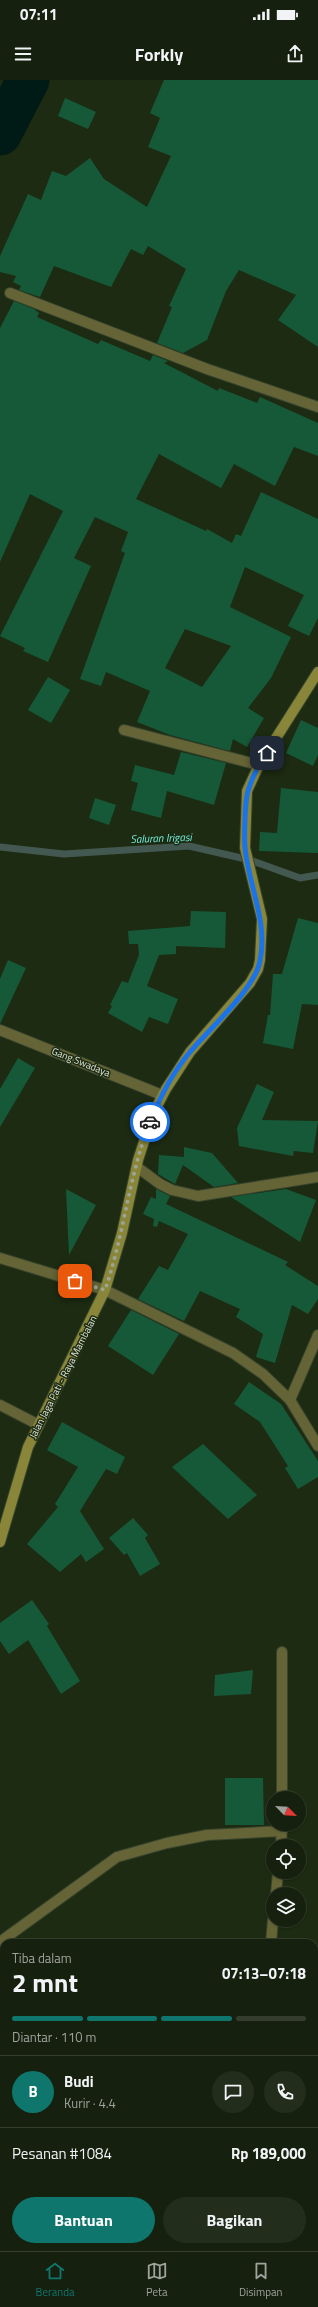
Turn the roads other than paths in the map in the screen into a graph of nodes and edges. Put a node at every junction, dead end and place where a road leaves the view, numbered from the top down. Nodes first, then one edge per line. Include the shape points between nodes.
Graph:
1 (10, 293) dead end
2 (318, 407) edge
3 (318, 672) edge
4 (124, 730) dead end
5 (259, 764) junction
6 (0, 1030) edge
7 (162, 1095) junction
8 (137, 1167) junction
9 (318, 1177) edge
10 (0, 1258) edge
11 (105, 1290) junction
12 (318, 1336) edge
13 (290, 1400) junction
14 (0, 1405) edge
15 (39, 1425) junction
16 (318, 1446) edge
17 (3, 1524) edge
18 (0, 1542) edge
19 (282, 1652) dead end
20 (282, 1791) edge
21 (266, 1830) edge
22 (272, 1927) edge
23 (4, 1939) edge
24 (271, 1939) edge

1 - 2 street
3 - 5 street, Jalan Jaga Pati - Raya Mambalan
4 - 5 street
5 - 7 street, Jalan Jaga Pati - Raya Mambalan via 248,792 245,848 262,919 260,960 254,976 190,1052
6 - 7 street, Gang Swadaya
7 - 8 street, Jalan Jaga Pati - Raya Mambalan via 144,1137
8 - 9 street via 172,1190 198,1196
8 - 11 street, Jalan Jaga Pati - Raya Mambalan
10 - 11 street
11 - 13 street via 233,1353 264,1374
11 - 15 street, Jalan Jaga Pati - Raya Mambalan
12 - 13 street
13 - 16 street
14 - 15 street
15 - 17 street, Jalan Jaga Pati - Raya Mambalan via 26,1454
17 - 18 street, Jalan Jaga Pati - Raya Mambalan
19 - 20 street
21 - 23 street via 167,1843 117,1857
22 - 24 street

